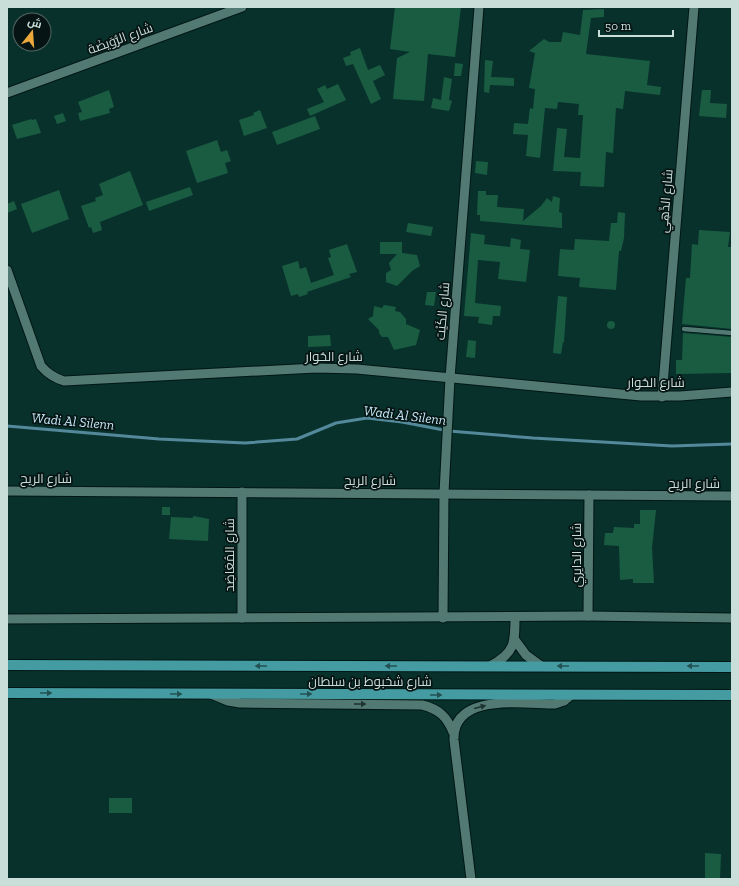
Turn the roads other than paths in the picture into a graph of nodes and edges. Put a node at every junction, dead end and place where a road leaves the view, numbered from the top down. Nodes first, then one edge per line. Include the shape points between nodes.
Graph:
1 (242, 7) edge
2 (479, 7) edge
3 (694, 7) edge
4 (7, 93) edge
5 (7, 270) edge
6 (684, 329) dead end
7 (732, 332) edge
8 (450, 378) junction
9 (732, 392) edge
10 (662, 397) junction
11 (7, 491) edge
12 (242, 492) junction
13 (444, 493) junction
14 (589, 495) junction
15 (732, 496) edge
16 (588, 616) junction
17 (515, 617) junction
18 (242, 618) junction
19 (443, 618) junction
20 (732, 618) edge
21 (7, 619) edge
22 (515, 640) junction
23 (7, 660) edge
24 (7, 665) edge
25 (31, 665) junction
26 (490, 666) junction
27 (541, 666) junction
28 (732, 667) edge
29 (7, 693) edge
30 (211, 694) junction
31 (571, 695) junction
32 (732, 695) edge
33 (453, 732) junction
34 (471, 879) edge

1 - 4 street, شارع الرُّوَيضَة
2 - 8 street, شارع الكَيْت
3 - 10 street, شارع الدِّهِي
5 - 8 street, شارع الحُوار via 41,366 47,373 64,381 316,368 399,372
6 - 7 lane
8 - 10 street, شارع الحُوار
8 - 13 street, شارع الكَيْت
9 - 10 street, شارع الحُوار
11 - 12 street, شارع الريح
12 - 13 street, شارع الريح
12 - 18 street, شارع المُعَاضِد
13 - 14 street, شارع الريح
13 - 19 street, شارع الكَيْت
14 - 15 street, شارع الريح
14 - 16 street, شارع الدايري
16 - 17 street
16 - 20 street
17 - 19 street
17 - 22 street
18 - 19 street
18 - 21 street
22 - 26 street via 505,656
22 - 27 street via 526,655
23 - 25 lane
24 - 25 main road, شارع شخبوط بن سلطان
26 -> 25 main road, شارع شخبوط بن سلطان
26 - 27 main road, شارع شخبوط بن سلطان
28 -> 27 main road, شارع شخبوط بن سلطان
29 -> 30 main road, شارع شخبوط بن سلطان
30 -> 31 main road, شارع شخبوط بن سلطان
30 -> 33 street via 240,703 422,705 444,716
31 - 32 main road, شارع شخبوط بن سلطان
33 -> 31 street via 459,720 476,707 489,704 555,704
33 - 34 street

